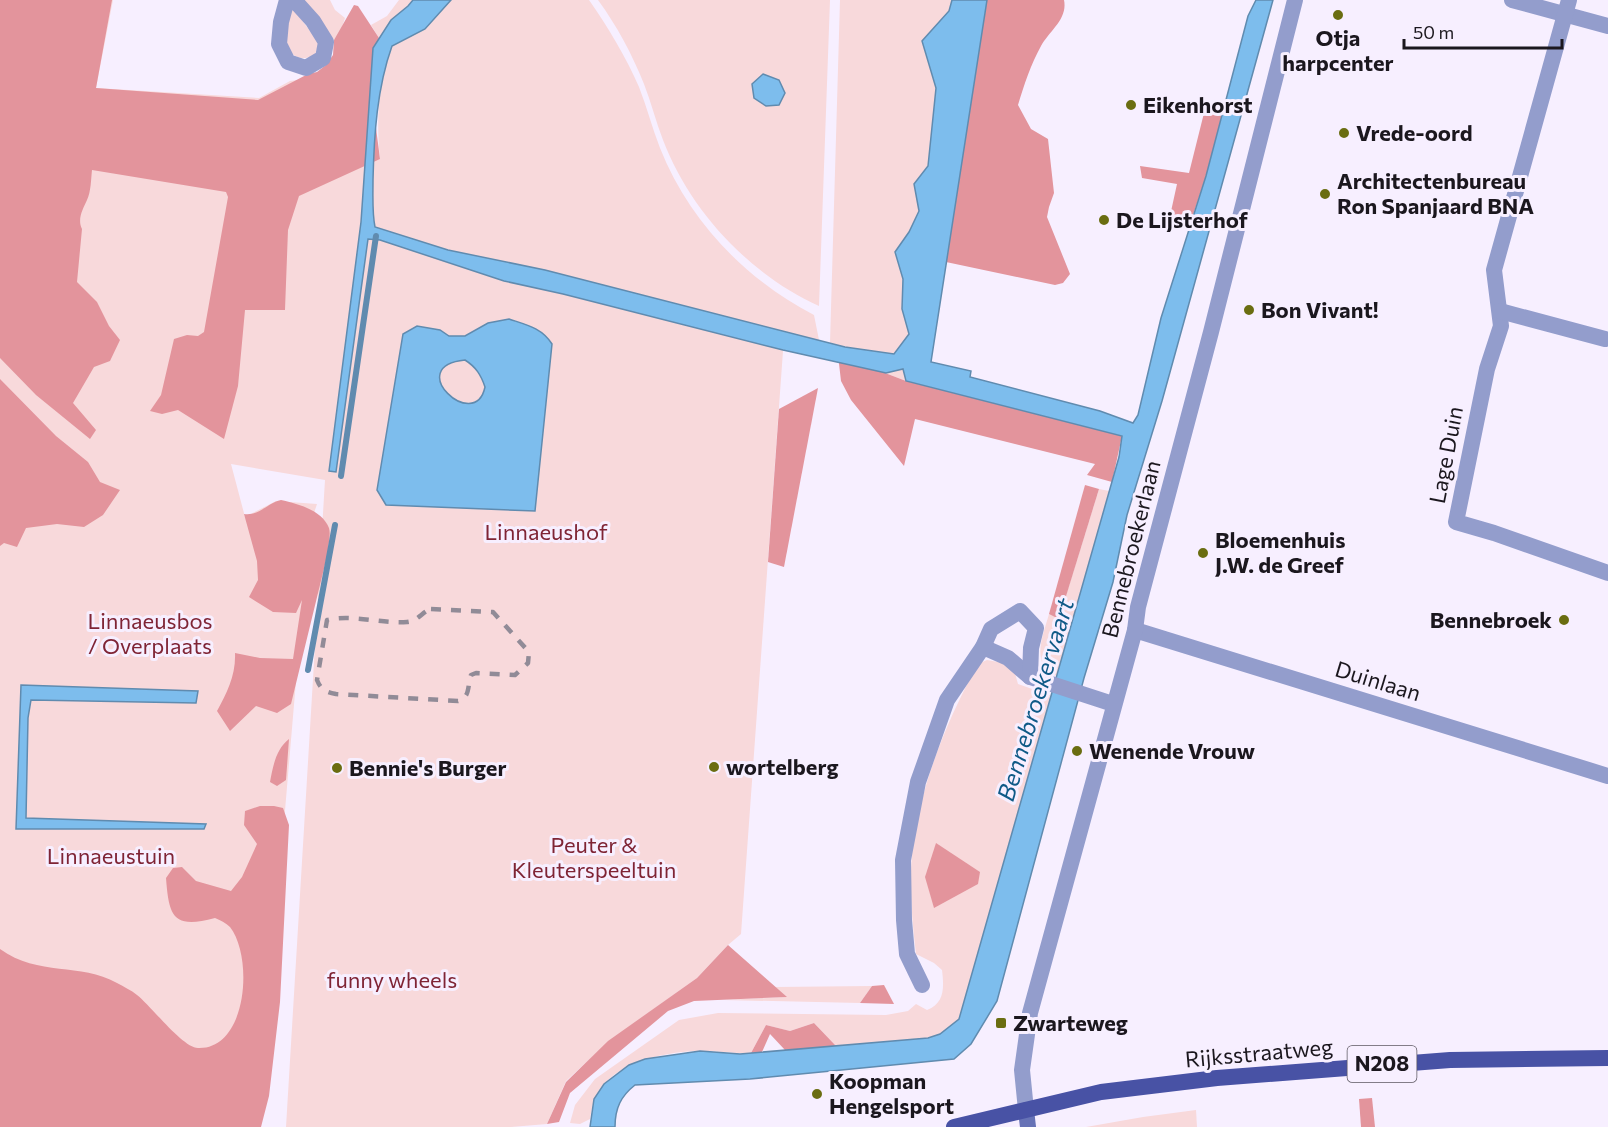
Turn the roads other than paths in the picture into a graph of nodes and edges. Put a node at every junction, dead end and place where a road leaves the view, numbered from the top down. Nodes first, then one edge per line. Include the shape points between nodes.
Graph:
1 (287, 0) edge
2 (294, 0) edge
3 (1295, 0) edge
4 (1512, 0) edge
5 (1567, 7) edge
6 (1608, 26) edge
7 (1500, 311) junction
8 (1605, 339) dead end
9 (1608, 573) edge
10 (1135, 630) junction
11 (983, 647) junction
12 (1038, 680) junction
13 (1113, 704) junction
14 (1608, 776) edge
15 (922, 986) dead end
16 (1608, 1058) edge
17 (1027, 1119) edge
18 (954, 1127) edge

1 - 2 street via 279,44 288,62 306,68 323,58 326,42
3 - 10 street, Bennebroekerlaan
4 - 5 street
5 - 6 street
5 - 7 street, Lage Duin via 1494,270
7 - 8 street
7 - 9 street, Lage Duin via 1501,326 1487,369 1456,522
10 - 13 street, Bennebroekerlaan
10 - 14 street, Duinlaan
11 - 12 street via 1008,658
11 - 12 street via 991,629 1020,612 1036,628 1031,648
11 - 15 street via 947,700 918,782 903,860 907,954
12 - 13 street
13 - 17 street, Bennebroekerlaan via 1030,1013 1022,1070
16 - 17 main road, Rijksstraatweg / N208 via 1450,1060 1217,1078 1101,1092
17 - 18 main road, Rijksstraatweg / N208

